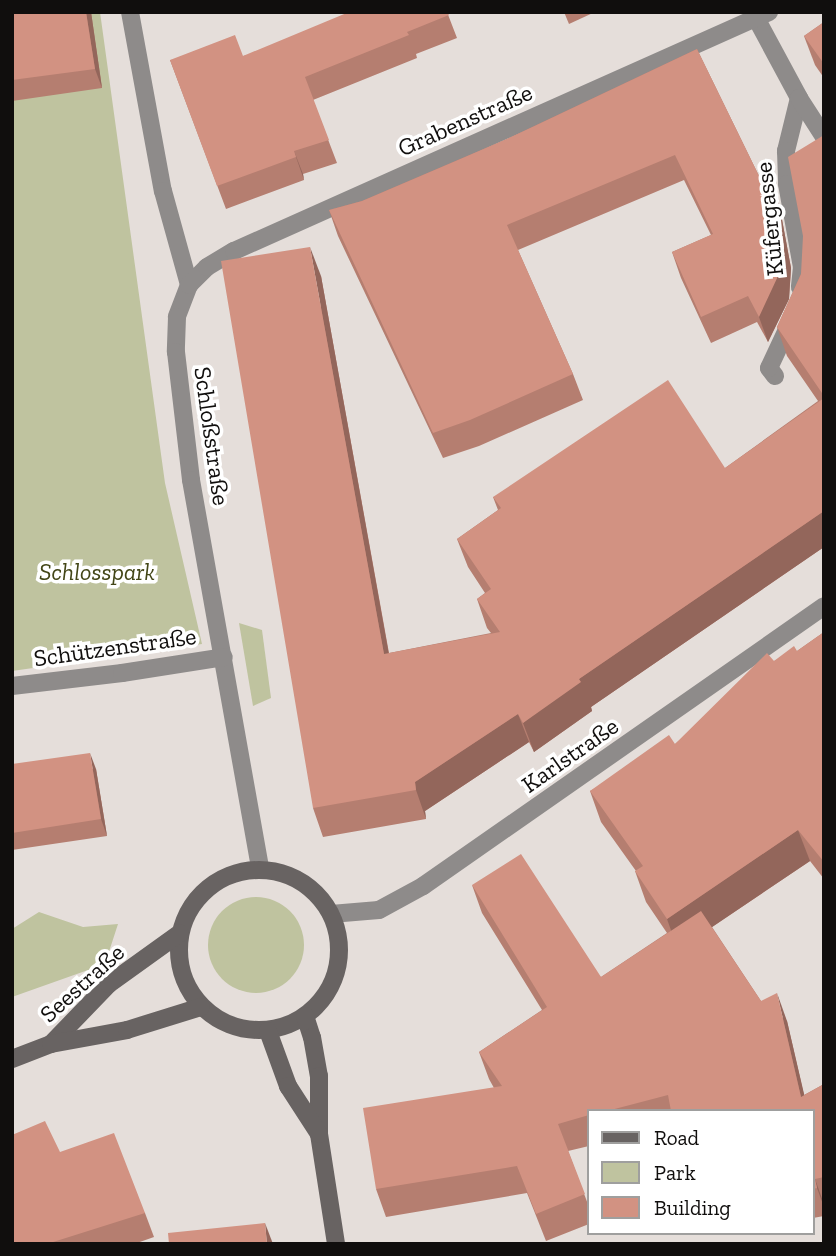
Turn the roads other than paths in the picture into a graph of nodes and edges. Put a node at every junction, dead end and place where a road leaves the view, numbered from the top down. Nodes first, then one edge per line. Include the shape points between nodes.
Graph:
1 (130, 12) edge
2 (763, 15) edge
3 (799, 98) junction
4 (824, 137) edge
5 (189, 285) junction
6 (775, 376) dead end
7 (824, 606) edge
8 (224, 657) junction
9 (12, 686) edge
10 (260, 869) junction
11 (331, 914) junction
12 (180, 933) junction
13 (201, 1007) junction
14 (304, 1016) junction
15 (268, 1031) junction
16 (51, 1044) junction
17 (12, 1059) edge
18 (319, 1134) junction
19 (336, 1244) edge

1 - 5 street via 163,191
2 - 3 street
2 - 5 street, Grabenstraße via 234,251 207,267
3 - 4 street
3 - 6 street, Küfergasse via 786,151 787,184 802,267 800,302 769,368
5 - 8 street, Schloßstraße via 177,317 176,352 191,480
7 - 11 street, Karlstraße via 423,886 379,909
8 - 9 street, Schützenstraße
8 - 10 street, Schloßstraße
10 - 11 main road via 301,882
10 - 12 main road via 224,877 209,887 186,915
11 - 14 main road via 339,942 337,970 325,996
12 - 13 main road via 180,970
12 - 16 main road, Seestraße via 109,984
13 - 15 main road via 221,1021
13 - 16 main road, Seestraße via 127,1030
14 - 15 main road
14 - 18 main road via 319,1076
15 - 18 main road via 288,1086
16 - 17 main road, Seestraße
18 - 19 main road

